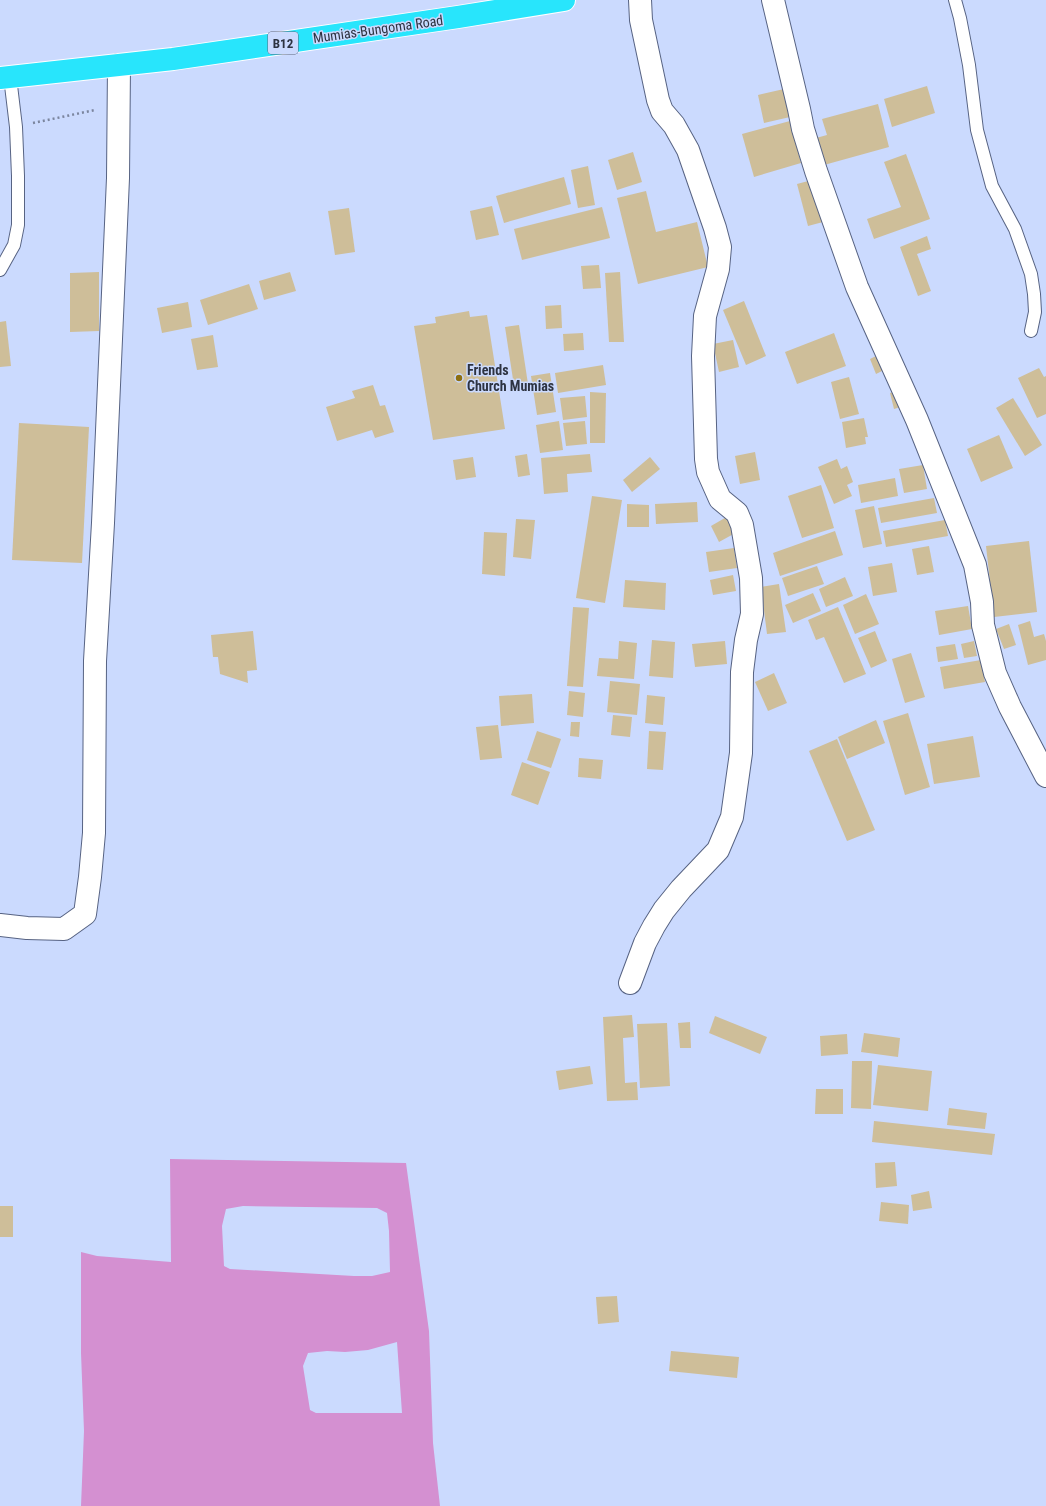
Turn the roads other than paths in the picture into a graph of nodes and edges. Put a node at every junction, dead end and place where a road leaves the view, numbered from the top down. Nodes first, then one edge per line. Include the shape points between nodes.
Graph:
1 (564, 0) edge
2 (640, 0) edge
3 (773, 0) edge
4 (955, 0) edge
5 (119, 65) junction
6 (5, 77) edge
7 (0, 270) edge
8 (1031, 331) dead end
9 (1046, 776) edge
10 (0, 925) edge
11 (630, 983) dead end

1 - 5 highway, Mumias-Bungoma Road / B12 via 388,28
2 - 11 street via 641,20 658,100 662,111 674,125 688,150 720,248 718,269 705,316 703,370 706,459 708,472 720,499 737,514 742,525 751,578 752,614 742,672 741,753 732,816 718,850 681,889 654,926
3 - 9 street via 803,129 816,172 857,287 917,420 976,565 983,625 995,673
4 - 8 lane via 969,65 977,130 992,186 1015,229 1031,274 1035,312
5 - 6 highway, Mumias-Bungoma Road / B12
5 - 10 street via 113,308 95,661 94,833 85,914 64,929
6 - 7 lane via 16,126 18,225 14,245

